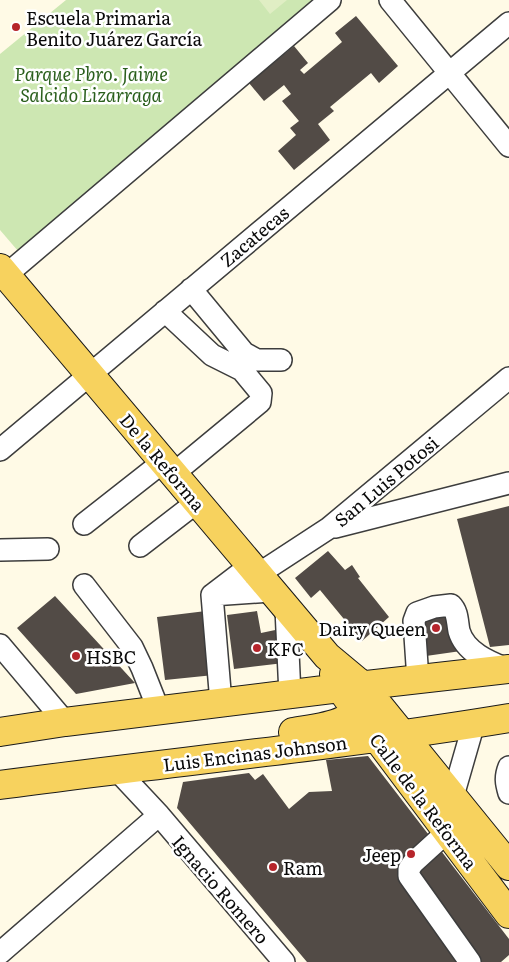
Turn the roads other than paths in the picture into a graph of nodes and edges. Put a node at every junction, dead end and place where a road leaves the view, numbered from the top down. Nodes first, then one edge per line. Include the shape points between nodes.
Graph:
1 (330, 0) edge
2 (390, 0) edge
3 (509, 23) edge
4 (449, 73) junction
5 (509, 146) edge
6 (3, 272) edge
7 (191, 289) junction
8 (165, 311) junction
9 (281, 360) dead end
10 (89, 375) junction
11 (509, 378) edge
12 (0, 450) edge
13 (168, 468) junction
14 (509, 483) edge
15 (197, 502) junction
16 (84, 524) dead end
17 (329, 528) junction
18 (140, 546) dead end
19 (48, 549) dead end
20 (0, 550) edge
21 (84, 585) dead end
22 (266, 585) junction
23 (212, 594) junction
24 (3, 654) edge
25 (508, 669) edge
26 (418, 680) junction
27 (352, 693) junction
28 (290, 695) junction
29 (221, 703) junction
30 (159, 711) junction
31 (498, 721) edge
32 (65, 722) junction
33 (0, 732) edge
34 (389, 736) junction
35 (509, 767) edge
36 (127, 768) junction
37 (0, 785) edge
38 (509, 793) edge
39 (453, 796) junction
40 (159, 816) junction
41 (447, 832) junction
42 (509, 866) edge
43 (509, 914) edge
44 (0, 953) edge
45 (272, 958) edge
46 (470, 962) edge

1 - 6 street
2 - 4 street
3 - 4 street, Zacatecas
4 - 5 street
4 - 7 street, Zacatecas
6 - 10 main road, De la Reforma
7 - 8 street, Zacatecas
7 - 9 street via 244,353 257,360
8 - 10 street, Zacatecas
8 - 13 street via 212,356 242,370 261,397 260,402
10 - 12 street, Zacatecas
10 - 13 main road, De la Reforma
11 - 17 street, San Luis Potosi
13 - 15 main road, De la Reforma
13 - 16 street
14 - 17 street
15 - 18 street
15 - 22 main road, De la Reforma
17 - 22 street, San Luis Potosi
19 - 20 street
21 - 30 street via 137,656
22 - 23 street
22 - 23 street, San Luis Potosi
22 - 27 main road, De la Reforma via 327,656
22 - 28 street
23 - 29 street
24 - 32 street
25 - 26 main road
25 - 26 street via 490,662 467,645 460,633 456,610 451,605 443,605 417,612 414,621
26 - 27 main road
27 - 28 main road
27 - 34 main road, Calle de la Reforma
27 - 36 main road via 350,717 340,722 188,750
28 - 29 main road
29 - 30 main road
30 - 32 main road
31 - 34 main road, Luis Encinas Johnson
31 - 39 street
32 - 33 main road
34 - 36 main road, Luis Encinas Johnson
34 - 39 main road, Calle de la Reforma
34 - 41 main road, Calle de la Reforma
35 - 38 street via 506,783
36 - 37 main road, Luis Encinas Johnson
36 - 40 street, Ignacio Romero
39 - 42 main road, Calle de la Reforma
40 - 44 street
40 - 45 street, Ignacio Romero
41 - 43 main road, Calle de la Reforma
41 - 46 street via 413,863 409,876

